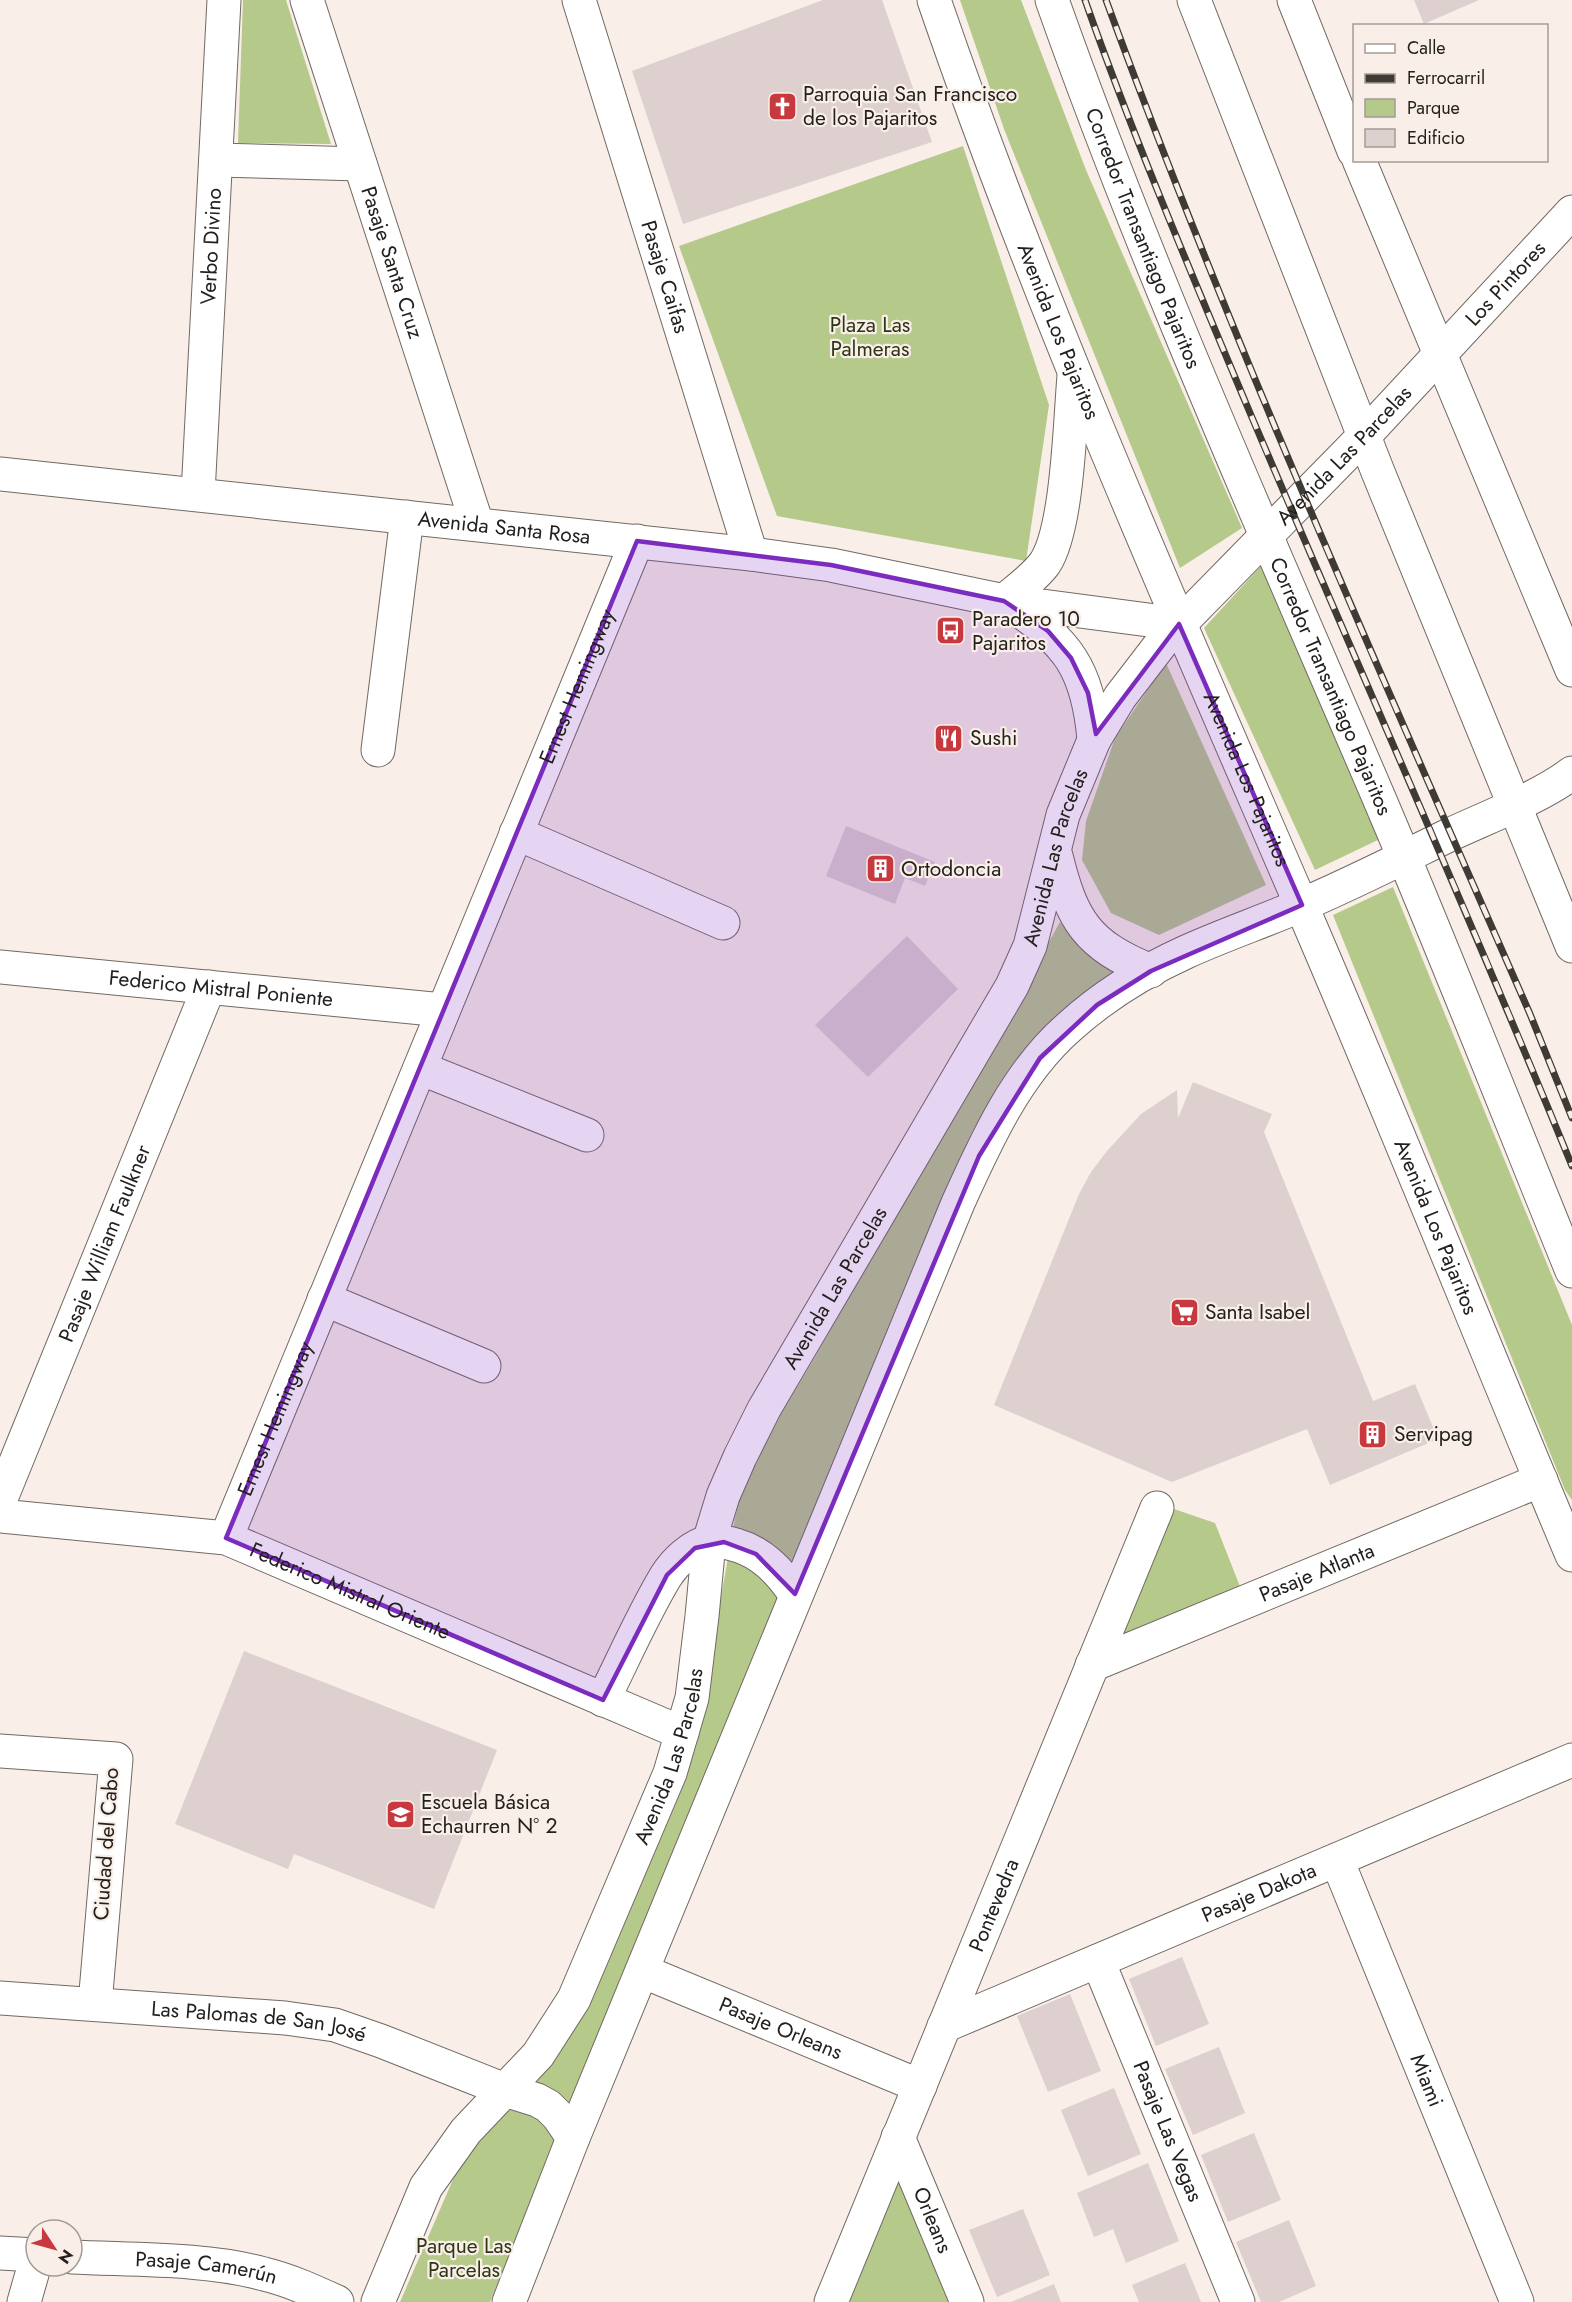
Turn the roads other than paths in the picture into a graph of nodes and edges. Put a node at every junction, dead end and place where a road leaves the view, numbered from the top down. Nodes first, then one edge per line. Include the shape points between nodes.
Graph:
1 (224, 0) edge
2 (307, 0) edge
3 (579, 0) edge
4 (934, 0) edge
5 (1052, 0) edge
6 (1194, 0) edge
7 (1294, 0) edge
8 (1353, 149) edge
9 (216, 160) junction
10 (1360, 162) edge
11 (360, 164) junction
12 (1572, 212) edge
13 (1441, 355) junction
14 (1074, 371) junction
15 (1364, 436) junction
16 (0, 474) edge
17 (198, 494) junction
18 (407, 517) junction
19 (477, 524) junction
20 (1267, 536) junction
21 (637, 541) junction
22 (752, 554) junction
23 (1004, 601) junction
24 (1179, 624) junction
25 (1572, 670) edge
26 (1094, 740) junction
27 (378, 750) dead end
28 (1572, 773) edge
29 (1514, 804) junction
30 (516, 833) junction
31 (1054, 852) junction
32 (1404, 857) junction
33 (1302, 905) junction
34 (723, 923) dead end
35 (1572, 946) edge
36 (0, 967) edge
37 (1151, 971) junction
38 (209, 987) junction
39 (443, 1010) junction
40 (420, 1068) junction
41 (587, 1136) dead end
42 (1572, 1271) edge
43 (324, 1299) junction
44 (484, 1366) dead end
45 (1541, 1480) junction
46 (0, 1501) edge
47 (1157, 1508) dead end
48 (0, 1516) edge
49 (226, 1538) junction
50 (709, 1542) junction
51 (1572, 1555) edge
52 (795, 1594) junction
53 (1092, 1665) junction
54 (603, 1700) junction
55 (682, 1733) junction
56 (0, 1751) edge
57 (1572, 1760) edge
58 (1337, 1860) junction
59 (1098, 1961) junction
60 (642, 1971) junction
61 (0, 1998) edge
62 (95, 2004) junction
63 (944, 2026) junction
64 (920, 2086) junction
65 (505, 2090) junction
66 (898, 2137) junction
67 (573, 2138) junction
68 (0, 2253) edge
69 (24, 2254) edge
70 (84, 2258) edge
71 (31, 2278) edge
72 (24, 2302) edge
73 (337, 2302) edge
74 (378, 2302) edge
75 (509, 2302) edge
76 (831, 2302) edge
77 (967, 2302) edge
78 (1238, 2302) edge
79 (1517, 2302) edge

1 - 9 street, Verbo Divino
2 - 11 street, Pasaje Santa Cruz
3 - 22 street, Pasaje Caifas
4 - 14 street, Avenida Los Pajaritos
5 - 20 street, Corredor Transantiago Pajaritos via 1155,270
6 - 15 street
7 - 8 street
9 - 11 street
9 - 17 street, Verbo Divino
10 - 13 street
11 - 19 street, Pasaje Santa Cruz
12 - 13 street, Los Pintores
13 - 15 street, Avenida Las Parcelas
13 - 25 street
14 - 23 street via 1063,497 1052,547 1046,562
14 - 24 street, Avenida Los Pajaritos
15 - 20 street, Avenida Las Parcelas
15 - 29 street
16 - 17 street, Avenida Santa Rosa
17 - 18 street, Avenida Santa Rosa
18 - 19 street, Avenida Santa Rosa
18 - 27 street
19 - 21 street, Avenida Santa Rosa
20 - 24 street, Avenida Las Parcelas
20 - 32 street, Corredor Transantiago Pajaritos
21 - 22 street, Avenida Santa Rosa
21 - 30 street, Ernest Hemingway
22 - 23 street, Avenida Santa Rosa via 831,565
23 - 24 street, Avenida Santa Rosa
23 - 26 street, Avenida Santa Rosa via 1048,631 1071,658 1088,693
24 - 26 street, Avenida Las Parcelas via 1120,697
24 - 33 street, Avenida Los Pajaritos
26 - 31 street, Avenida Las Parcelas via 1063,815
28 - 29 street
29 - 32 street
29 - 35 street
30 - 34 street
30 - 39 street, Ernest Hemingway
31 - 37 street via 1075,915 1114,954
31 - 50 street, Avenida Las Parcelas via 1030,946 1012,986 764,1409 731,1476
32 - 33 street
32 - 42 street, Corredor Transantiago Pajaritos
33 - 37 street via 1185,952
33 - 45 street, Avenida Los Pajaritos
36 - 38 street, Federico Mistral Poniente
37 - 52 street via 1067,1029 1040,1058 997,1122 958,1203
38 - 39 street, Federico Mistral Poniente
38 - 46 street, Pasaje William Faulkner
39 - 40 street, Ernest Hemingway
40 - 41 street
40 - 43 street, Ernest Hemingway
43 - 44 street
43 - 49 street, Ernest Hemingway
45 - 51 street, Avenida Los Pajaritos
45 - 53 street, Pasaje Atlanta
47 - 53 street, Pontevedra
48 - 49 street, Federico Mistral Oriente
49 - 54 street, Federico Mistral Oriente
50 - 52 street via 738,1546 756,1554 771,1564
50 - 54 street via 683,1556 667,1575
50 - 55 street, Avenida Las Parcelas via 692,1698
52 - 60 street
53 - 63 street, Pontevedra
54 - 55 street, Federico Mistral Oriente
55 - 65 street, Avenida Las Parcelas via 670,1773 574,1999 538,2055
56 - 62 street, Ciudad del Cabo via 116,1760
57 - 58 street, Pasaje Dakota
58 - 59 street, Pasaje Dakota
58 - 79 street, Miami
59 - 63 street, Pasaje Dakota
59 - 78 street, Pasaje Las Vegas
60 - 64 street, Pasaje Orleans
60 - 67 street
61 - 62 street, Las Palomas de San José
62 - 65 street, Las Palomas de San José via 335,2025
63 - 64 street, Pontevedra
64 - 66 street, Pontevedra
65 - 67 street, Las Palomas de San José via 548,2106
65 - 74 street, Avenida Las Parcelas via 466,2131 426,2187
66 - 76 street, Pontevedra
66 - 77 street, Orleans
67 - 75 street
68 - 69 street
70 - 73 street, Pasaje Camerún via 240,2268 290,2281
71 - 72 street

